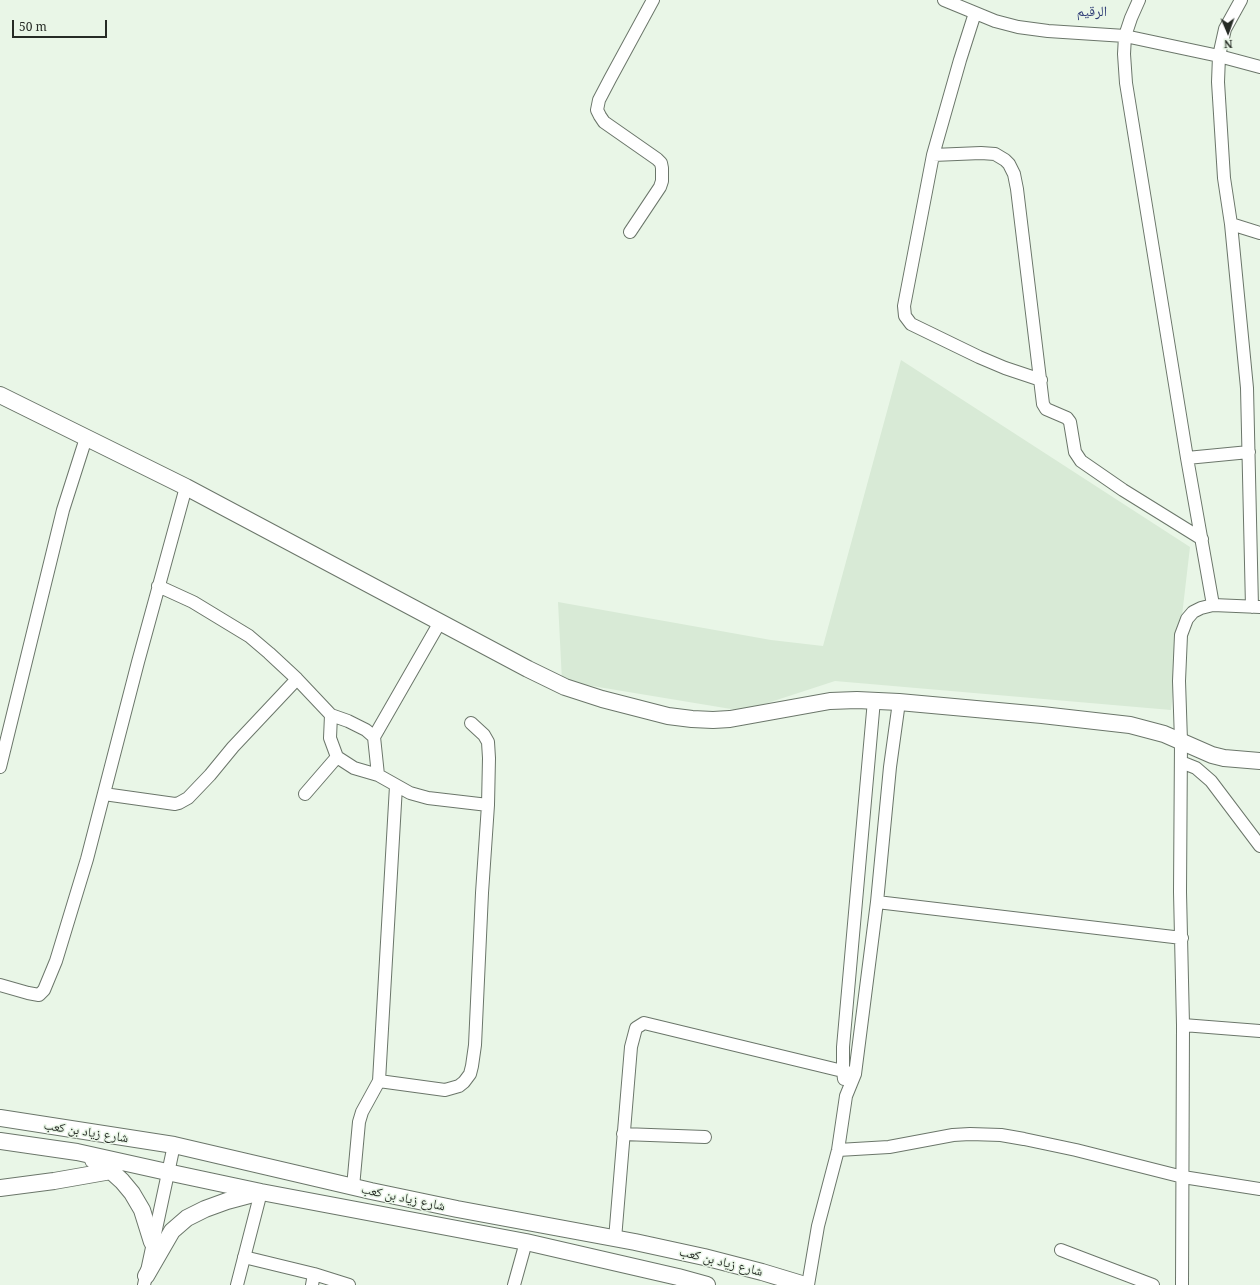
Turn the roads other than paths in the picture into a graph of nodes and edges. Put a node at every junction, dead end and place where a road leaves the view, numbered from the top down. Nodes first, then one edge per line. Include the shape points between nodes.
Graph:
1 (653, 0) edge
2 (944, 0) edge
3 (1139, 0) edge
4 (1241, 0) edge
5 (975, 13) junction
6 (1126, 36) junction
7 (1219, 56) junction
8 (1260, 67) edge
9 (933, 155) junction
10 (1231, 224) junction
11 (630, 232) dead end
12 (1260, 233) edge
13 (1041, 380) junction
14 (0, 395) edge
15 (86, 438) junction
16 (1249, 452) junction
17 (1187, 458) junction
18 (186, 487) junction
19 (1202, 539) junction
20 (158, 586) junction
21 (1213, 605) junction
22 (1256, 607) edge
23 (440, 622) junction
24 (297, 679) junction
25 (874, 700) junction
26 (899, 702) junction
27 (331, 715) junction
28 (471, 723) dead end
29 (374, 737) junction
30 (1181, 741) junction
31 (337, 757) junction
32 (1260, 761) edge
33 (1181, 762) junction
34 (0, 767) edge
35 (378, 775) junction
36 (396, 786) junction
37 (104, 794) junction
38 (305, 794) dead end
39 (488, 805) junction
40 (1260, 846) edge
41 (877, 902) junction
42 (1182, 938) junction
43 (0, 985) edge
44 (1183, 1025) junction
45 (1260, 1031) edge
46 (843, 1071) junction
47 (855, 1074) junction
48 (379, 1081) junction
49 (846, 1096) junction
50 (0, 1118) edge
51 (623, 1134) junction
52 (705, 1137) dead end
53 (0, 1141) edge
54 (174, 1146) junction
55 (838, 1150) junction
56 (77, 1152) junction
57 (111, 1171) junction
58 (167, 1172) junction
59 (1183, 1177) junction
60 (353, 1187) junction
61 (0, 1188) edge
62 (1260, 1189) edge
63 (260, 1192) junction
64 (615, 1239) junction
65 (152, 1242) junction
66 (526, 1242) junction
67 (1061, 1250) dead end
68 (244, 1257) junction
69 (145, 1280) edge
70 (313, 1280) edge
71 (237, 1285) edge
72 (349, 1285) edge
73 (514, 1285) edge
74 (707, 1285) edge
75 (806, 1285) edge
76 (1153, 1285) edge
77 (1182, 1285) edge

1 - 11 street via 599,100 597,110 604,122 661,163 660,187
2 - 5 street
3 - 6 street
4 - 7 street via 1225,29
5 - 6 street via 1018,26
5 - 9 street
6 - 7 street
6 - 17 street via 1126,83
7 - 8 street
7 - 10 street via 1220,130
9 - 13 street via 995,154 1009,164 1014,174
9 - 13 street via 904,306 905,316 912,324 979,357
10 - 12 street
10 - 16 street via 1247,388
13 - 19 street via 1043,404 1046,409 1067,418 1070,422 1075,452 1081,461
14 - 15 main road
15 - 18 main road
15 - 34 street via 62,510
16 - 17 street
16 - 22 street
17 - 19 street
18 - 20 street
18 - 23 main road
19 - 21 street
20 - 24 street via 192,602 249,636
20 - 37 street
21 - 22 street
21 - 30 street via 1193,612 1187,619 1181,635
23 - 25 main road via 565,687 602,700 668,716 730,719 830,701
23 - 29 street
24 - 27 street
24 - 37 street via 188,798 175,804
25 - 26 main road
25 - 46 street via 843,1046
26 - 30 main road via 1130,724
26 - 41 street
27 - 29 street via 366,730
27 - 31 street via 330,738
28 - 39 street via 488,742
29 - 35 street
30 - 32 main road via 1212,755
30 - 33 street
31 - 35 street via 354,768
31 - 38 street
33 - 40 street via 1196,768 1211,781
33 - 42 street
35 - 36 street
36 - 39 street via 428,798
36 - 48 street
37 - 43 street via 56,961 44,990 39,995
39 - 48 street via 475,1045 470,1074 459,1086 445,1090
41 - 42 street
41 - 47 street
42 - 44 street
44 - 45 street
44 - 59 street
46 - 47 street
46 - 49 street
46 - 51 street via 644,1023 636,1028 631,1047
47 - 49 street
48 - 60 street via 362,1112
49 - 55 street
50 - 54 main road, شارع زياد بن كعب
51 - 52 street
51 - 64 street
53 - 56 main road, شارع زياد بن كعب
54 - 58 street
54 - 60 main road, شارع زياد بن كعب
55 - 59 street via 889,1147 953,1135 1001,1135 1076,1150
55 - 75 street
56 - 57 main road
56 - 58 main road, شارع زياد بن كعب
57 - 61 main road
57 - 65 main road via 127,1187 138,1204
58 - 63 main road, شارع زياد بن كعب
58 - 65 street
59 - 62 street
59 - 77 street
60 - 64 main road, شارع زياد بن كعب
63 - 66 main road, شارع زياد بن كعب
63 - 68 street
63 - 69 main road via 204,1209 187,1218 172,1231
64 - 75 main road, شارع زياد بن كعب via 704,1257
65 - 69 street
66 - 73 street
66 - 74 main road, شارع زياد بن كعب
67 - 76 street
68 - 70 street
68 - 71 street
70 - 72 street

